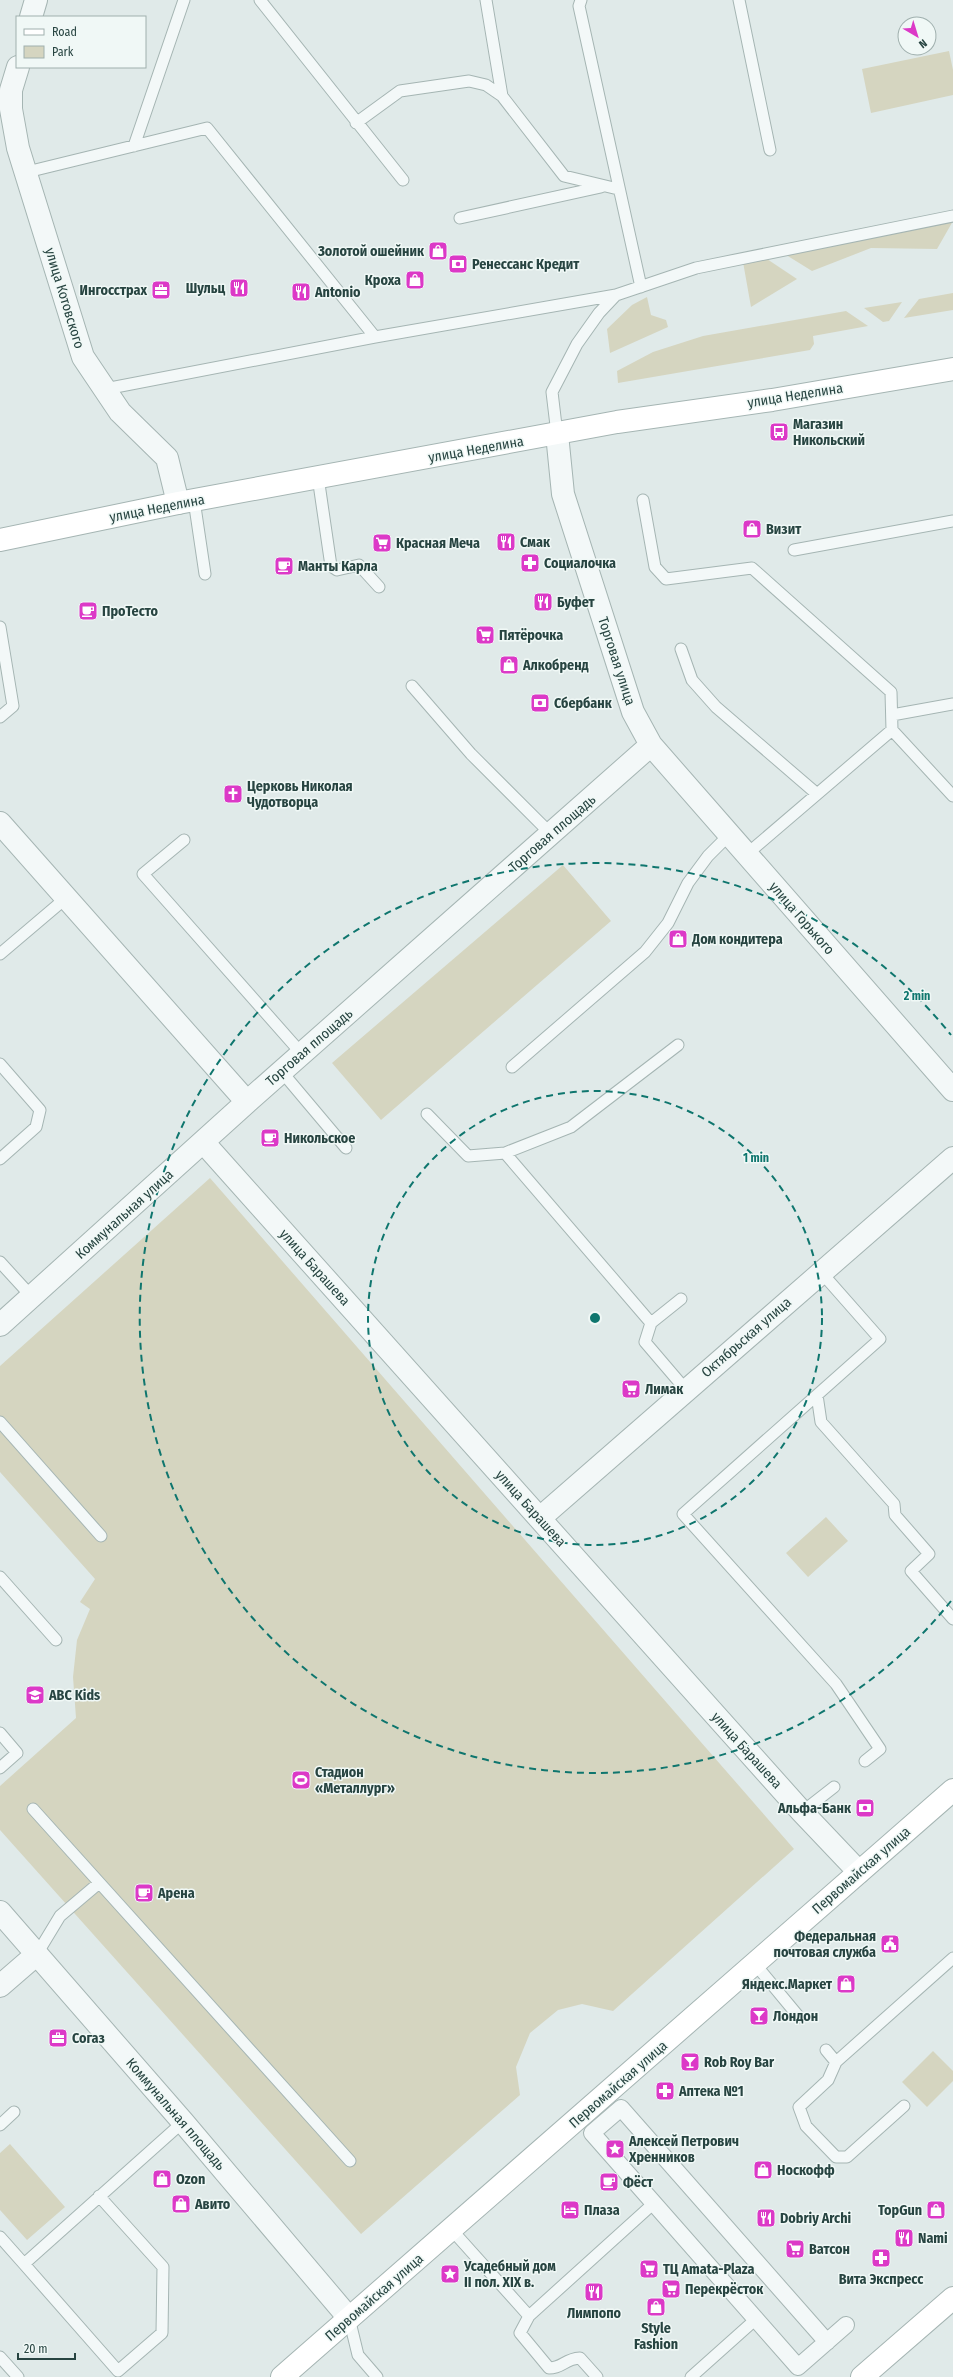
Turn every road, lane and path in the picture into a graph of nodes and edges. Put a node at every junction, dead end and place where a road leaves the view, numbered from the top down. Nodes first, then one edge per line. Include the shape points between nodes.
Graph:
1 (36, 0) edge
2 (184, 0) edge
3 (260, 0) edge
4 (486, 0) edge
5 (581, 0) edge
6 (739, 0) edge
7 (31, 16) edge
8 (18, 68) edge
9 (502, 96) junction
10 (356, 123) junction
11 (9, 146) edge
12 (134, 146) junction
13 (770, 150) dead end
14 (27, 172) junction
15 (403, 180) dead end
16 (606, 186) junction
17 (618, 189) junction
18 (953, 216) edge
19 (460, 218) dead end
20 (641, 287) junction
21 (616, 295) junction
22 (375, 337) junction
23 (953, 369) edge
24 (105, 390) junction
25 (558, 434) junction
26 (318, 477) junction
27 (643, 500) dead end
28 (186, 502) junction
29 (953, 521) edge
30 (0, 540) edge
31 (794, 550) dead end
32 (205, 574) dead end
33 (379, 587) dead end
34 (0, 627) edge
35 (681, 649) dead end
36 (412, 686) dead end
37 (953, 704) edge
38 (892, 715) junction
39 (0, 717) edge
40 (892, 730) junction
41 (652, 745) junction
42 (817, 794) junction
43 (953, 796) edge
44 (0, 822) edge
45 (551, 834) junction
46 (729, 835) junction
47 (184, 840) dead end
48 (747, 854) junction
49 (66, 898) junction
50 (0, 954) edge
51 (678, 1045) dead end
52 (302, 1054) junction
53 (0, 1064) edge
54 (512, 1067) dead end
55 (282, 1072) junction
56 (953, 1090) edge
57 (247, 1102) junction
58 (427, 1114) dead end
59 (204, 1143) junction
60 (346, 1148) dead end
61 (505, 1153) junction
62 (953, 1158) edge
63 (0, 1159) edge
64 (0, 1262) edge
65 (821, 1272) junction
66 (32, 1297) junction
67 (681, 1299) dead end
68 (651, 1323) junction
69 (0, 1325) edge
70 (686, 1390) junction
71 (817, 1395) junction
72 (0, 1422) edge
73 (540, 1518) junction
74 (101, 1536) dead end
75 (0, 1577) edge
76 (953, 1619) edge
77 (56, 1640) dead end
78 (0, 1733) edge
79 (864, 1761) dead end
80 (0, 1768) edge
81 (834, 1787) dead end
82 (953, 1790) edge
83 (33, 1809) dead end
84 (802, 1812) junction
85 (859, 1872) junction
86 (99, 1883) junction
87 (0, 1912) edge
88 (36, 1954) junction
89 (953, 1958) edge
90 (755, 1964) junction
91 (0, 1986) edge
92 (799, 2018) dead end
93 (826, 2050) dead end
94 (836, 2062) junction
95 (904, 2106) dead end
96 (14, 2112) dead end
97 (183, 2122) junction
98 (0, 2125) edge
99 (350, 2161) dead end
100 (99, 2196) junction
101 (654, 2203) junction
102 (451, 2229) junction
103 (0, 2238) edge
104 (24, 2264) junction
105 (953, 2298) edge
106 (529, 2316) junction
107 (349, 2318) junction
108 (756, 2319) junction
109 (846, 2325) dead end
110 (827, 2342) junction
111 (0, 2357) edge
112 (18, 2377) edge
113 (282, 2377) edge
114 (377, 2377) edge
115 (596, 2377) edge
116 (691, 2377) edge
117 (862, 2377) edge

1 - 7 street
2 - 12 lane
3 - 10 lane
4 - 9 lane
5 - 17 lane via 579,6
6 - 13 lane
8 - 11 street, улица Котовского via 11,90
9 - 10 lane via 486,85 468,81 400,91
9 - 16 lane via 564,176
10 - 15 lane
11 - 14 street, улица Котовского
12 - 14 lane
12 - 22 lane via 207,128
14 - 24 street, улица Котовского via 83,357
16 - 17 lane
16 - 19 lane
17 - 20 lane
18 - 20 lane via 696,268
20 - 21 lane
21 - 22 lane
21 - 25 lane via 576,344 552,392
22 - 24 lane
23 - 25 main road, улица Неделина via 772,400 617,422
24 - 28 street, улица Котовского via 120,412 168,458
25 - 26 main road, улица Неделина
25 - 41 street, Торговая улица via 562,494 633,712
26 - 28 main road, улица Неделина
26 - 33 lane via 331,566 337,570 359,565
27 - 38 lane via 655,567 666,579 752,568 891,692
28 - 30 main road, улица Неделина
28 - 32 lane
29 - 31 lane
34 - 39 lane via 13,706
35 - 42 lane via 692,680 716,707
36 - 45 lane via 471,754
37 - 38 lane
38 - 40 lane
40 - 42 lane
40 - 43 lane
41 - 45 street, Торговая площадь
41 - 46 street, улица Горького
42 - 48 lane
44 - 49 street
45 - 52 street, Торговая площадь
46 - 48 street, улица Горького
46 - 54 lane via 708,856 688,883 668,923 645,952
47 - 52 lane via 143,874
48 - 56 street, улица Горького
49 - 50 lane
49 - 57 street
51 - 61 lane via 570,1127
52 - 55 street, Торговая площадь
53 - 63 lane via 40,1110 36,1127
55 - 57 street, Торговая площадь
55 - 60 lane
57 - 59 street, Коммунальная улица
58 - 61 lane via 468,1156
59 - 66 street, Коммунальная улица
59 - 73 street, улица Барашева
61 - 68 lane
62 - 65 street, Октябрьская улица
64 - 66 lane
65 - 70 street, Октябрьская улица
65 - 71 lane via 880,1339
66 - 69 street, Коммунальная улица
67 - 68 lane
68 - 70 lane via 645,1342
70 - 73 street, Октябрьская улица
71 - 76 lane via 822,1422 894,1504 895,1515 928,1554 911,1571
71 - 79 lane via 683,1514 836,1684 880,1749
72 - 74 lane
73 - 84 street, улица Барашева
75 - 77 lane
78 - 80 lane via 18,1753
81 - 84 lane
82 - 85 main road, Первомайская улица
83 - 86 lane
84 - 85 street, улица Барашева
85 - 90 main road, Первомайская улица
86 - 88 lane via 60,1916
86 - 99 lane
87 - 88 street, Коммунальная площадь
88 - 91 street
88 - 97 street, Коммунальная площадь
89 - 94 lane
90 - 92 lane
90 - 102 main road, Первомайская улица
93 - 94 lane
94 - 95 lane via 828,2080 799,2107 806,2126 836,2158 848,2157
96 - 98 lane
97 - 100 lane
97 - 107 street, Коммунальная площадь
100 - 104 lane
100 - 104 lane via 163,2266 162,2333 118,2371
101 - 106 lane
101 - 108 street
101 - 110 street via 592,2133 621,2108
102 - 106 lane
102 - 107 main road, Первомайская улица
103 - 104 lane
105 - 117 main road
106 - 115 lane via 520,2333 549,2368 557,2368 569,2358 580,2358
107 - 113 main road, Первомайская улица
107 - 114 lane via 358,2356
108 - 110 street via 798,2367
108 - 116 lane
109 - 110 street
111 - 112 lane

